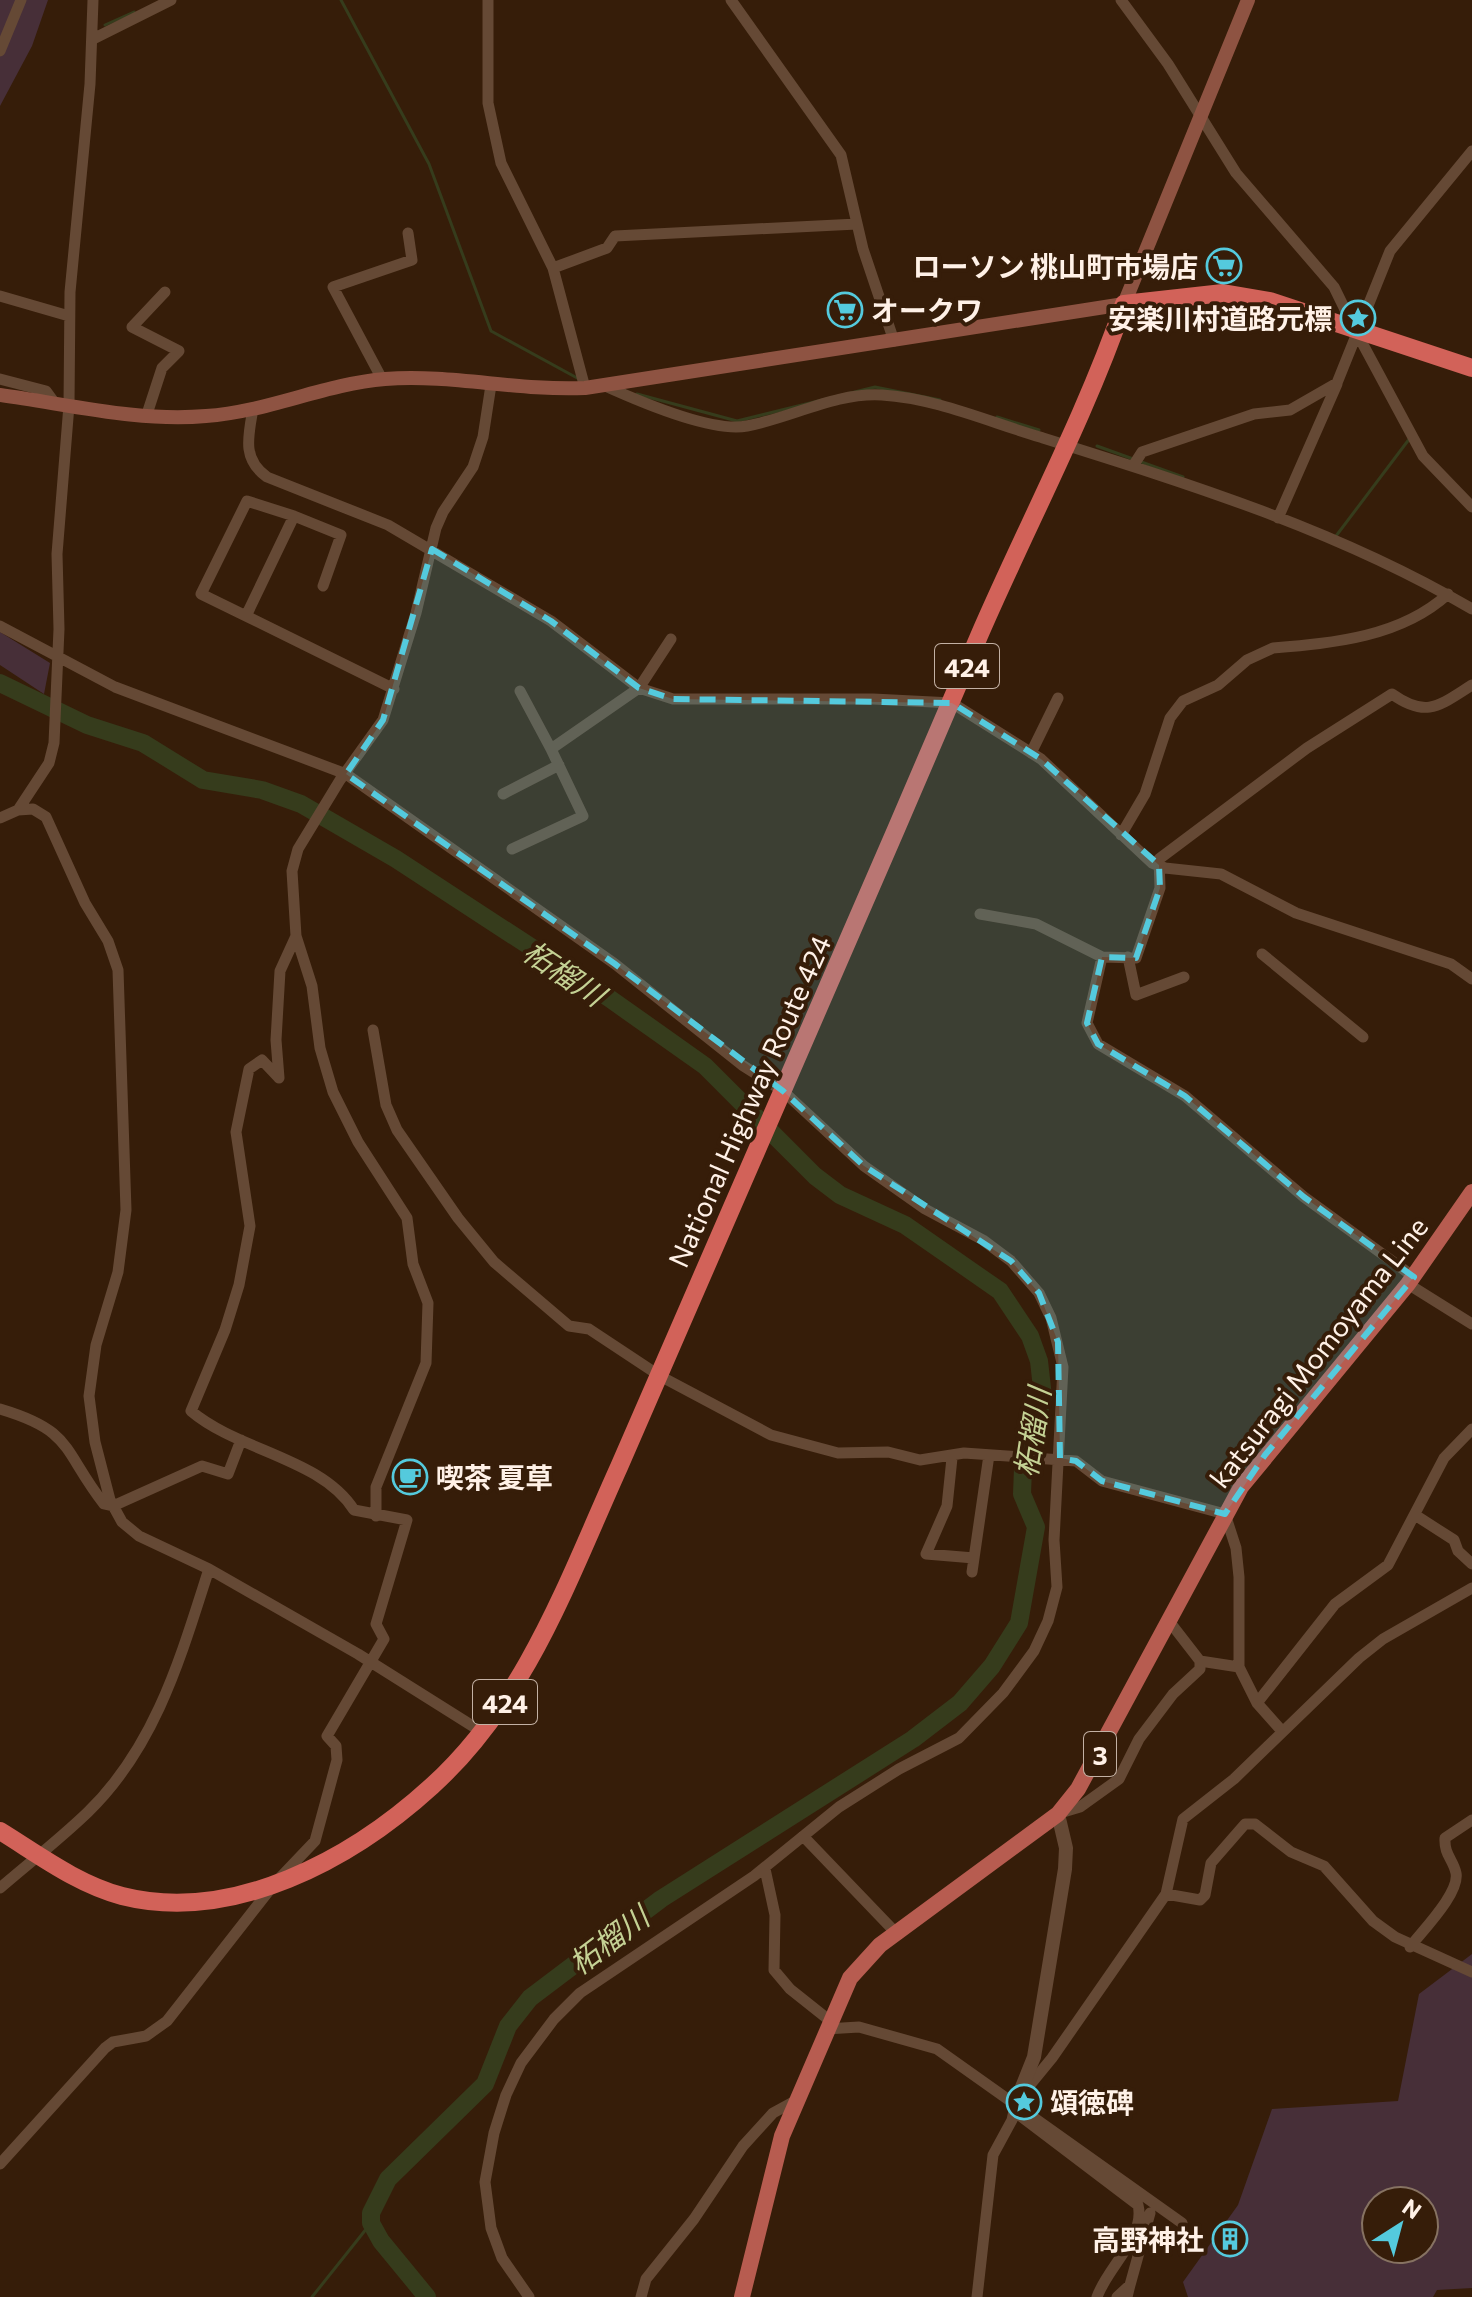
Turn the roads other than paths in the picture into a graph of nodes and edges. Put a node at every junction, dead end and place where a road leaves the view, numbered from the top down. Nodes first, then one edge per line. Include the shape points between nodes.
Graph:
1 (21, 0) edge
2 (93, 0) edge
3 (171, 0) edge
4 (488, 0) edge
5 (731, 0) edge
6 (1121, 0) edge
7 (1248, 0) edge
8 (93, 39) junction
9 (0, 51) edge
10 (1202, 118) junction
11 (1472, 151) edge
12 (857, 224) junction
13 (408, 233) dead end
14 (553, 268) junction
15 (165, 292) dead end
16 (0, 296) edge
17 (1124, 304) junction
18 (69, 316) junction
19 (1358, 332) junction
20 (894, 341) junction
21 (1472, 368) edge
22 (0, 379) edge
23 (382, 379) junction
24 (1337, 383) junction
25 (491, 385) junction
26 (602, 385) junction
27 (585, 388) junction
28 (0, 395) edge
29 (61, 404) junction
30 (253, 409) junction
31 (147, 414) junction
32 (1064, 445) junction
33 (1135, 462) junction
34 (1472, 507) edge
35 (1280, 515) junction
36 (294, 516) junction
37 (432, 549) junction
38 (323, 586) dead end
39 (1448, 594) junction
40 (1472, 609) edge
41 (246, 616) junction
42 (0, 626) edge
43 (671, 639) dead end
44 (58, 661) junction
45 (1472, 685) edge
46 (639, 688) junction
47 (394, 689) junction
48 (520, 691) dead end
49 (1058, 698) dead end
50 (952, 703) junction
51 (551, 749) junction
52 (1031, 753) junction
53 (559, 765) junction
54 (343, 777) junction
55 (503, 794) dead end
56 (18, 810) junction
57 (0, 818) edge
58 (1121, 835) junction
59 (512, 849) dead end
60 (1159, 865) junction
61 (980, 914) dead end
62 (296, 936) junction
63 (1262, 954) dead end
64 (1102, 957) junction
65 (1128, 957) junction
66 (1184, 977) dead end
67 (1472, 979) edge
68 (373, 1030) dead end
69 (1363, 1037) dead end
70 (781, 1094) junction
71 (1472, 1192) edge
72 (1411, 1281) junction
73 (1472, 1324) edge
74 (660, 1376) junction
75 (0, 1409) edge
76 (1472, 1429) edge
77 (241, 1440) junction
78 (991, 1454) junction
79 (952, 1458) junction
80 (1060, 1458) junction
81 (113, 1506) junction
82 (1225, 1514) junction
83 (1415, 1515) junction
84 (376, 1516) junction
85 (974, 1558) junction
86 (1472, 1564) edge
87 (209, 1569) junction
88 (972, 1572) dead end
89 (1472, 1588) edge
90 (1169, 1621) junction
91 (1200, 1661) junction
92 (372, 1663) junction
93 (1239, 1667) junction
94 (1257, 1703) junction
95 (1281, 1730) junction
96 (482, 1732) junction
97 (1058, 1814) junction
98 (1472, 1820) edge
99 (0, 1831) edge
100 (798, 1837) junction
101 (38, 1855) junction
102 (765, 1869) junction
103 (275, 1883) junction
104 (0, 1888) edge
105 (1166, 1894) junction
106 (897, 1934) junction
107 (1410, 1947) junction
108 (1472, 1972) edge
109 (828, 2025) junction
110 (795, 2101) junction
111 (1015, 2107) junction
112 (0, 2164) edge
113 (1150, 2213) dead end
114 (1182, 2223) dead end
115 (1128, 2291) edge
116 (529, 2297) edge
117 (641, 2297) edge
118 (742, 2297) edge
119 (977, 2297) edge
120 (1097, 2297) edge
121 (1117, 2297) edge

1 - 9 street
2 - 8 street
3 - 8 street
4 - 14 street via 488,103 501,163
5 - 12 street via 841,155
6 - 10 street
7 - 10 main road
8 - 18 street
10 - 17 main road
10 - 19 street via 1236,173 1334,287
11 - 19 street via 1390,251
12 - 14 street via 615,236 607,248
12 - 20 street
13 - 23 street via 412,260 333,287
14 - 27 street
15 - 31 street via 132,327 179,351 162,368
16 - 18 street
17 - 19 highway via 1223,293 1270,301
17 - 20 main road
17 - 32 highway, National Highway Route 424 / 424
18 - 29 street
19 - 21 highway
19 - 24 street
19 - 34 street via 1423,456
20 - 26 main road
22 - 29 street via 46,391
23 - 25 main road via 421,377
23 - 30 main road
24 - 33 street via 1290,410 1254,414 1142,452
24 - 35 street
25 - 27 main road
25 - 37 street via 473,467 443,512
26 - 27 main road
26 - 32 street via 649,406 744,427 880,394
28 - 29 main road
29 - 31 main road
29 - 44 street
30 - 31 main road via 205,416
30 - 37 street via 247,452 254,467
32 - 33 street
32 - 50 highway, National Highway Route 424 / 424
33 - 35 street
35 - 39 street
36 - 38 street via 341,535
36 - 41 street
36 - 41 street via 247,501 201,594
37 - 46 street via 551,621
37 - 47 street
39 - 40 street
39 - 58 street via 1427,614 1370,635 1273,648 1183,701 1170,718 1145,794
41 - 47 street
42 - 44 street
43 - 46 street
44 - 54 street
44 - 56 street via 49,763
45 - 60 street via 1425,709 1392,694 1307,748 1159,859
46 - 50 street via 673,699
46 - 51 street
47 - 54 street via 383,720
48 - 51 street
49 - 52 street
50 - 52 street
50 - 70 highway, National Highway Route 424 / 424
51 - 53 street
52 - 58 street
53 - 55 street
53 - 59 street via 583,816
54 - 62 street via 298,849 292,871
54 - 70 street via 615,964
56 - 57 street
56 - 81 street via 33,809 46,817 118,970 126,1210 118,1272 96,1345 89,1396
58 - 60 street
60 - 65 street via 1160,888 1150,921 1136,958
60 - 67 street via 1221,874 1296,913 1451,964
61 - 64 street via 1036,924
62 - 77 street via 280,971 279,1078 262,1060 249,1069 236,1132 250,1226 239,1285 191,1411
62 - 84 street via 312,986 320,1048 333,1092 407,1218 413,1264 428,1303 426,1363 376,1487
63 - 69 street
64 - 65 street
64 - 72 street via 1087,1023 1098,1044 1185,1096
65 - 66 street via 1136,995
68 - 74 street via 386,1105 397,1130 494,1262 569,1326 589,1329
70 - 74 highway, National Highway Route 424 / 424
70 - 80 street via 864,1166 1011,1261 1039,1293 1063,1367
71 - 72 main road, katsuragi Momoyama Line / 3
72 - 73 street
72 - 82 main road, katsuragi Momoyama Line / 3 via 1265,1455
74 - 79 street via 771,1435 838,1453
74 - 96 highway, National Highway Route 424 / 424 via 536,1648
75 - 81 street via 31,1417 54,1432 104,1504
76 - 83 street via 1444,1458
77 - 81 street via 228,1474 202,1466
77 - 84 street via 318,1475 342,1491 354,1510
78 - 79 street
78 - 80 street
78 - 85 street
79 - 85 street via 947,1506 926,1554
80 - 82 street via 1076,1461 1102,1481
80 - 100 street via 1054,1540 1057,1587 1034,1651 959,1738 899,1769
81 - 87 street via 139,1536
82 - 90 main road, katsuragi Momoyama Line / 3
82 - 93 street via 1239,1577
83 - 86 street via 1454,1540
83 - 94 street via 1388,1565 1335,1604
84 - 92 street via 407,1520 376,1624 384,1639
85 - 88 street
87 - 92 street
87 - 101 street via 174,1678 153,1724 88,1812
89 - 95 street via 1383,1639
90 - 91 street
90 - 97 main road, katsuragi Momoyama Line / 3 via 1095,1762
91 - 93 street
91 - 97 street via 1200,1669 1139,1739 1119,1779 1080,1807
92 - 96 street
92 - 103 street via 327,1736 336,1746 337,1760 315,1841
93 - 94 street
94 - 95 street
95 - 105 street via 1234,1779 1183,1819
96 - 103 highway, National Highway Route 424 / 424 via 434,1784 387,1823 323,1862
97 - 106 main road, katsuragi Momoyama Line / 3
97 - 111 street via 1065,1869 1034,2057
98 - 107 street via 1445,1838 1444,1851 1456,1873 1454,1890
99 - 101 highway, National Highway Route 424 / 424
100 - 102 street
100 - 106 street
101 - 103 highway, National Highway Route 424 / 424 via 95,1886 146,1900 206,1902
101 - 104 street
102 - 109 street via 775,1915 774,1970
102 - 116 street via 580,1993 521,2063 494,2133 485,2182 491,2228 502,2258
103 - 112 street via 167,2021 146,2036 105,2048
105 - 107 street via 1200,1900 1211,1863 1245,1824 1255,1824 1291,1852 1324,1866 1373,1921
105 - 111 street
106 - 109 main road, katsuragi Momoyama Line / 3 via 861,1964
107 - 108 street
109 - 110 main road, katsuragi Momoyama Line / 3
109 - 111 street via 859,2027 937,2049
110 - 117 street via 773,2113 743,2146 646,2279
110 - 118 main road, katsuragi Momoyama Line / 3
111 - 114 street
111 - 119 street via 993,2155
111 - 120 street via 1138,2205 1139,2225
113 - 115 street
115 - 121 street

